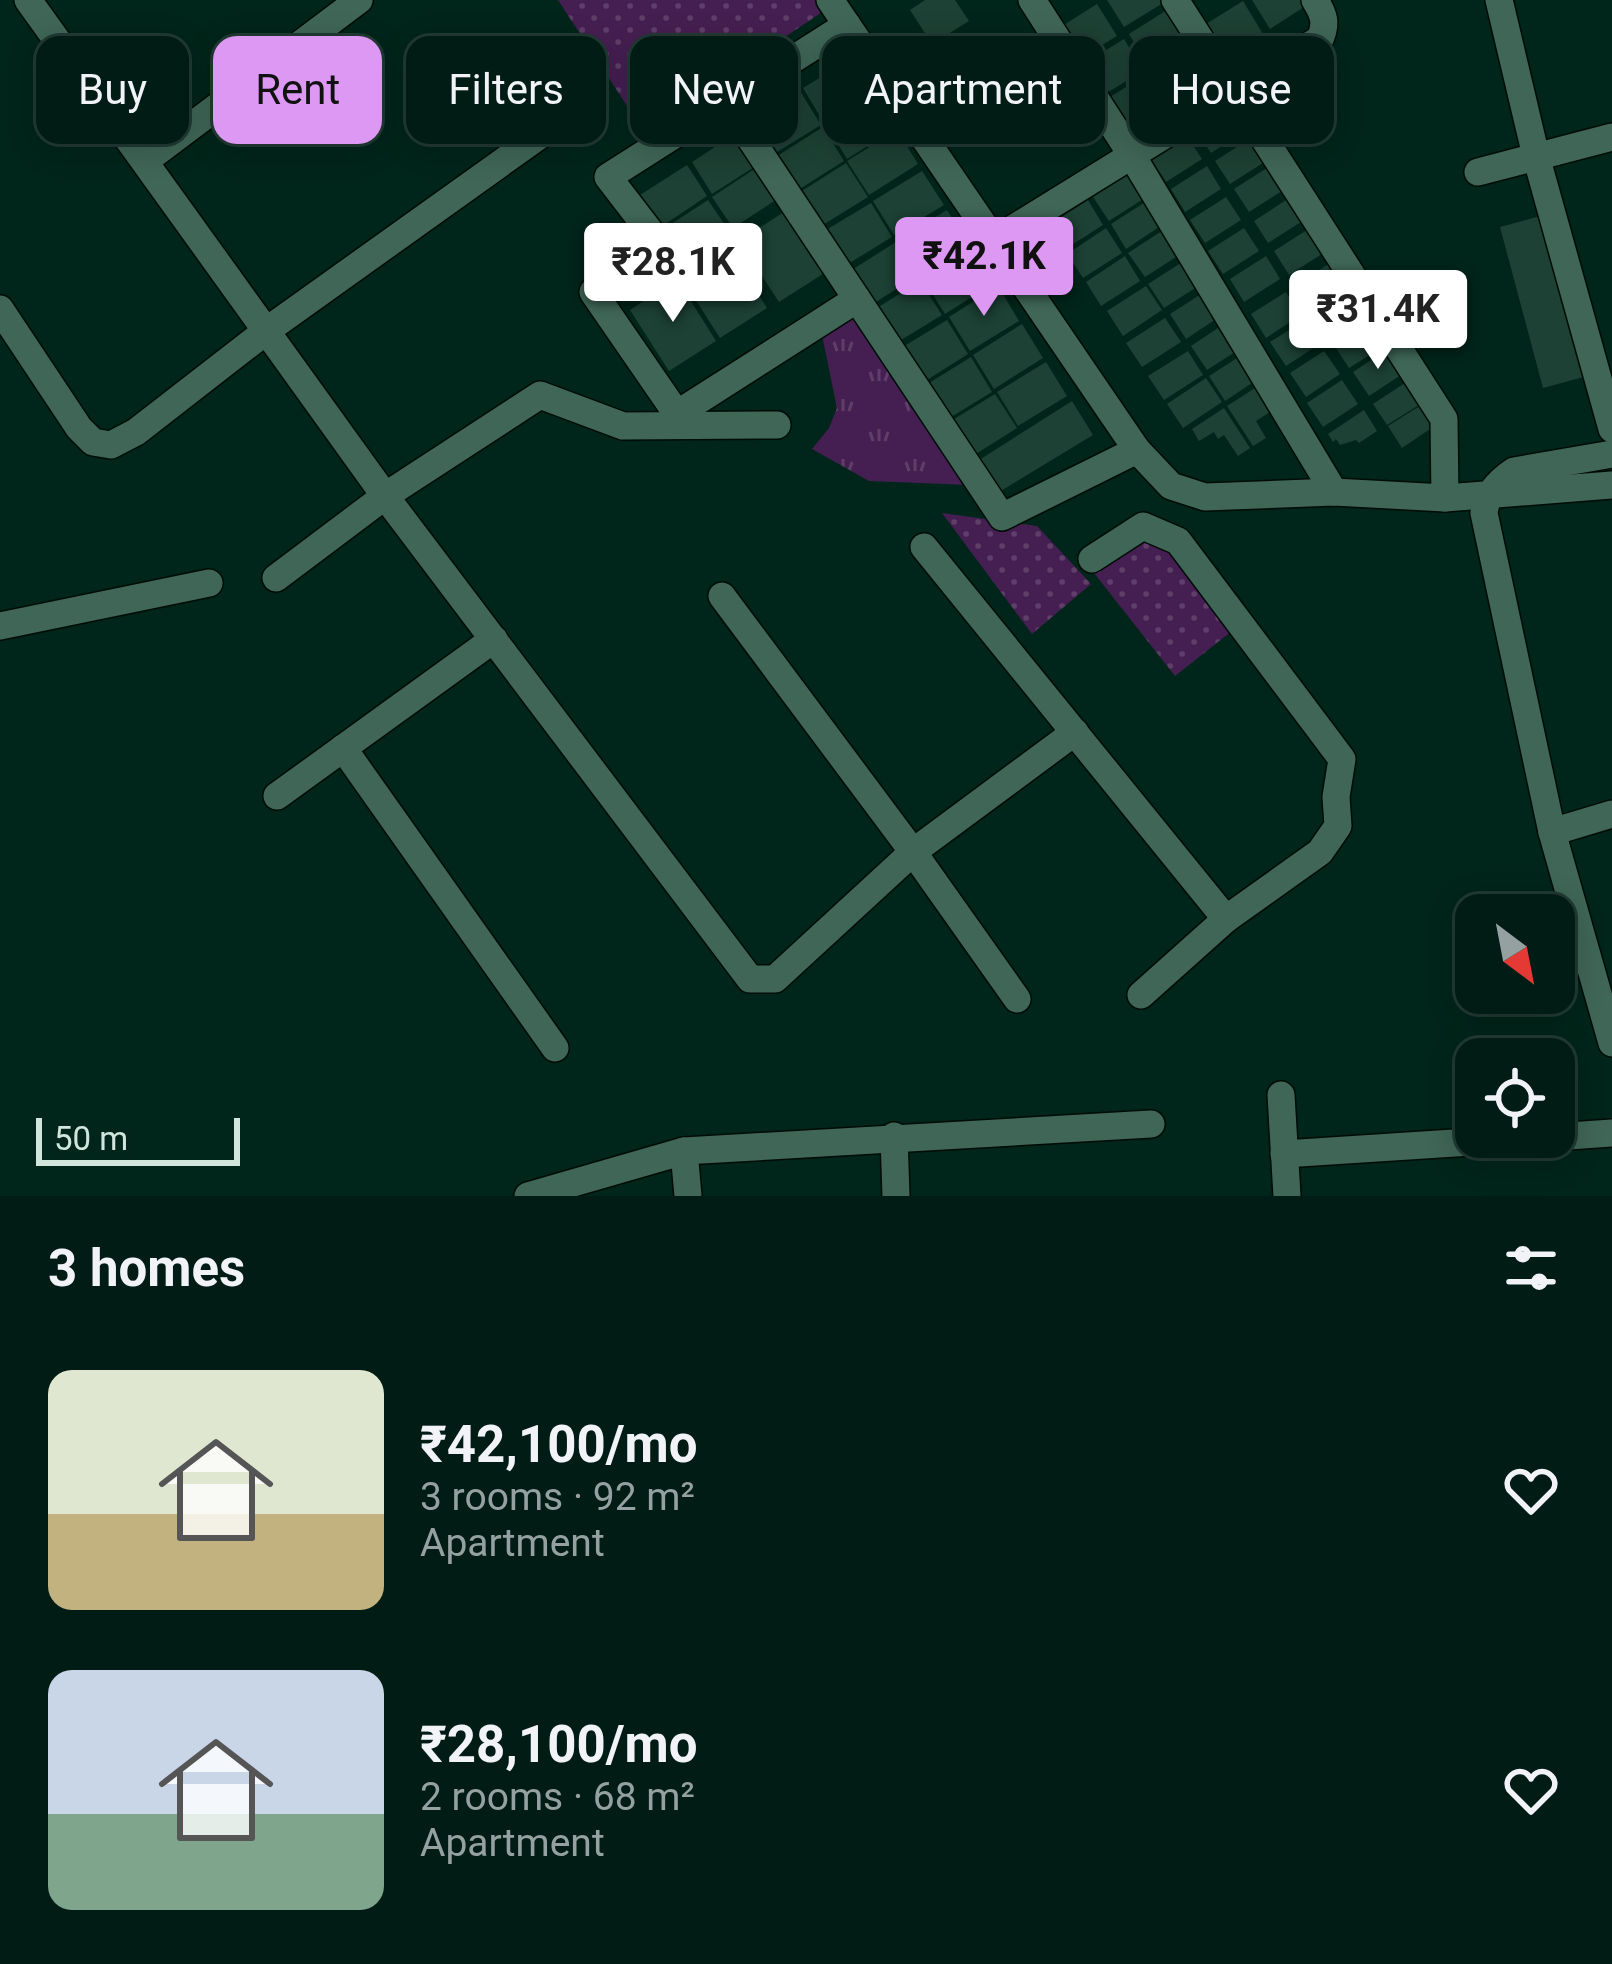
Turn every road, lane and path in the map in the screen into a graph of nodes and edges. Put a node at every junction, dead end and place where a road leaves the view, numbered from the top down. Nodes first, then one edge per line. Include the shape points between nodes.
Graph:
1 (28, 0) edge
2 (359, 0) edge
3 (830, 0) edge
4 (1033, 0) edge
5 (1174, 0) edge
6 (1315, 0) edge
7 (1499, 0) edge
8 (848, 26) junction
9 (1197, 36) edge
10 (1321, 36) edge
11 (798, 57) edge
12 (1612, 137) edge
13 (528, 144) edge
14 (660, 144) edge
15 (754, 144) edge
16 (1148, 144) edge
17 (1267, 144) edge
18 (1131, 154) junction
19 (1536, 156) junction
20 (145, 160) junction
21 (1478, 172) dead end
22 (993, 241) junction
23 (857, 299) junction
24 (0, 309) edge
25 (266, 331) junction
26 (777, 425) dead end
27 (1612, 429) edge
28 (1137, 450) junction
29 (1612, 454) edge
30 (1612, 484) edge
31 (1493, 491) junction
32 (1334, 492) junction
33 (385, 496) junction
34 (1445, 498) junction
35 (924, 548) dead end
36 (1092, 559) dead end
37 (277, 578) dead end
38 (208, 583) dead end
39 (722, 596) dead end
40 (0, 626) edge
41 (494, 639) junction
42 (1075, 732) junction
43 (343, 748) junction
44 (277, 796) dead end
45 (1612, 814) edge
46 (1552, 832) junction
47 (914, 852) junction
48 (1226, 919) junction
49 (1141, 995) dead end
50 (1017, 999) dead end
51 (1612, 1043) edge
52 (555, 1048) dead end
53 (1281, 1095) dead end
54 (1150, 1124) dead end
55 (1612, 1133) edge
56 (1575, 1135) edge
57 (894, 1136) junction
58 (1455, 1143) edge
59 (684, 1151) junction
60 (1284, 1154) junction
61 (528, 1196) edge
62 (688, 1196) edge
63 (896, 1196) edge
64 (1287, 1196) edge

1 - 20 street
2 - 20 street
3 - 8 street
4 - 18 street
5 - 9 street
6 - 10 street
7 - 19 street
8 - 11 street
8 - 22 street
12 - 19 street
13 - 25 street
14 - 23 street via 608,177 658,242 593,292 676,414
15 - 23 street
16 - 18 street
17 - 34 street via 1444,419
18 - 22 street
18 - 32 street
19 - 21 street
19 - 27 street
20 - 25 street
22 - 28 street
23 - 28 street via 1003,517
24 - 25 street via 80,428 111,445
25 - 33 street
26 - 33 street via 623,426 540,395
28 - 32 street via 1171,486 1205,497
29 - 31 street via 1530,466
30 - 31 street
31 - 34 street
31 - 46 street via 1485,524
32 - 34 street
33 - 37 street
33 - 41 street
35 - 42 street
36 - 48 street via 1143,526 1178,542 1342,759 1338,826 1320,852
38 - 40 street
39 - 47 street
41 - 43 street
41 - 47 street via 750,979 775,979
42 - 47 street
42 - 48 street
43 - 44 street
43 - 52 street
45 - 46 street
46 - 51 street
47 - 50 street
48 - 49 street
53 - 60 street
54 - 57 street
55 - 56 street
57 - 59 street
57 - 63 street
58 - 60 street
59 - 61 street
59 - 62 street
60 - 64 street

